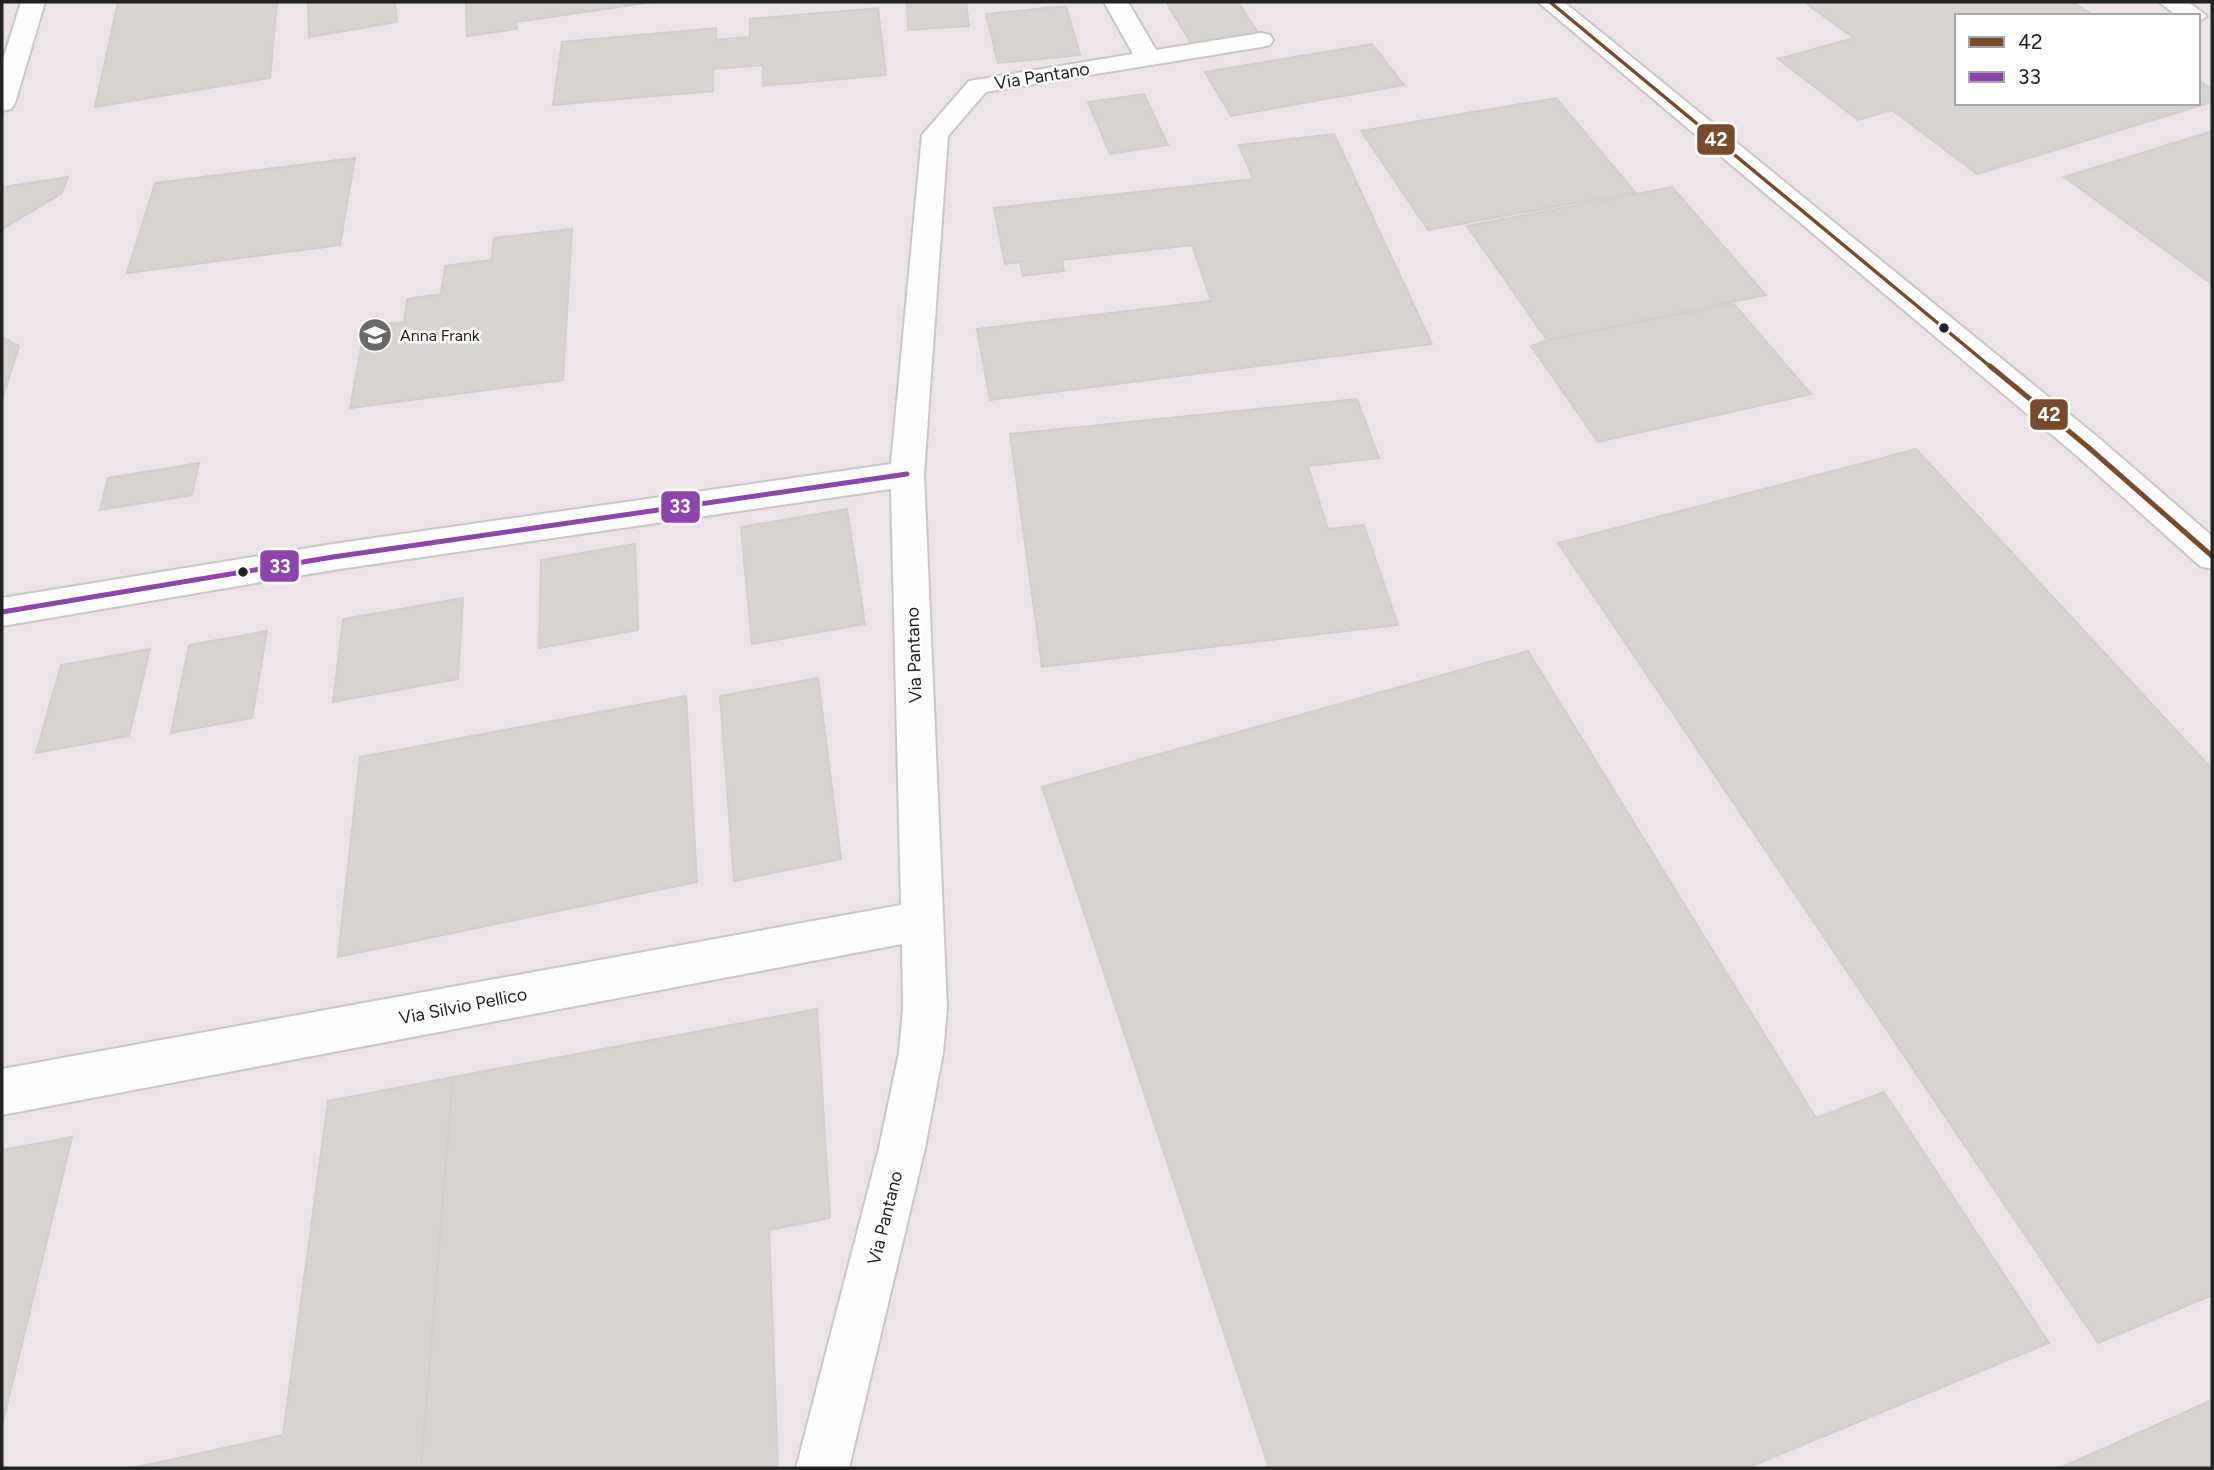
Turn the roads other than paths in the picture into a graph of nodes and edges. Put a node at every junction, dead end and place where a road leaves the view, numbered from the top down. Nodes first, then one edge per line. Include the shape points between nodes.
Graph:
1 (33, 2) edge
2 (1116, 2) edge
3 (1550, 2) edge
4 (2171, 2) edge
5 (2191, 14) edge
6 (1261, 40) dead end
7 (1148, 60) junction
8 (2, 103) edge
9 (907, 474) junction
10 (2212, 556) edge
11 (2, 612) edge
12 (924, 920) junction
13 (2, 1092) edge
14 (823, 1468) edge

1 - 8 street
2 - 7 street
3 - 10 street via 2088,447
4 - 5 street
6 - 7 street, Via Pantano
7 - 9 street, Via Pantano via 978,86 935,135
9 - 11 street via 333,557
9 - 12 street, Via Pantano
12 - 13 street, Via Silvio Pellico
12 - 14 street, Via Pantano via 921,1053 902,1149

